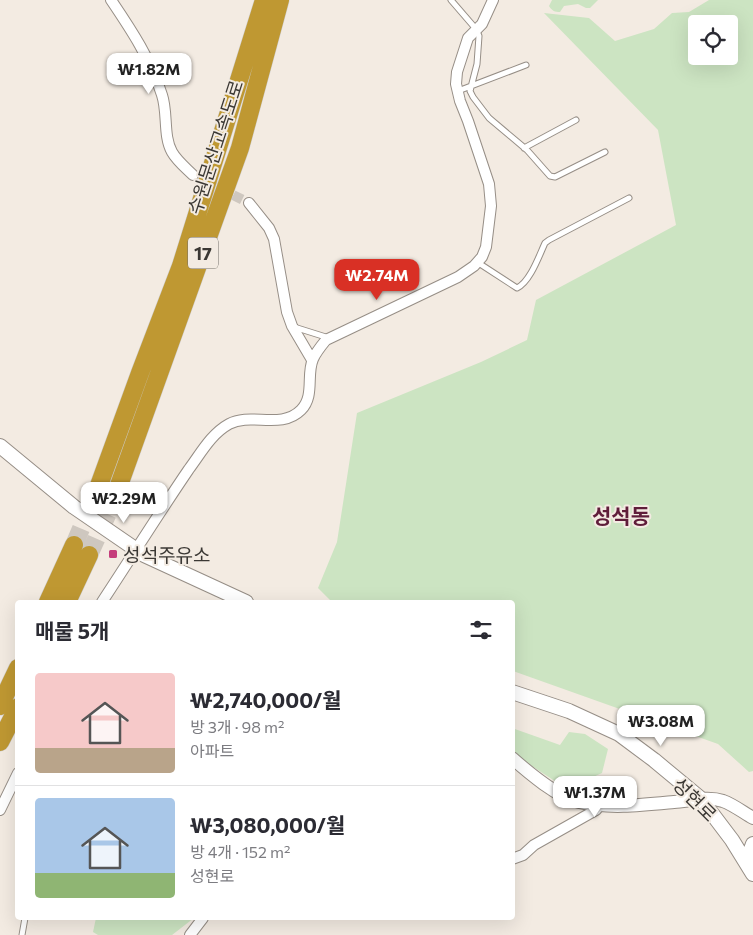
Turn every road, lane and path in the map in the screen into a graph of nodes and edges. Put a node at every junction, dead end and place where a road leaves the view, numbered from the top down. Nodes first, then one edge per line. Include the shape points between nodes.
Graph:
1 (111, 0) edge
2 (264, 0) edge
3 (280, 0) edge
4 (451, 0) edge
5 (493, 0) edge
6 (476, 29) junction
7 (526, 65) dead end
8 (472, 86) junction
9 (458, 91) junction
10 (576, 120) dead end
11 (524, 148) junction
12 (605, 152) dead end
13 (193, 174) tunnel mouth
14 (629, 198) dead end
15 (249, 203) tunnel mouth
16 (477, 262) junction
17 (292, 326) junction
18 (330, 338) junction
19 (312, 360) junction
20 (0, 446) edge
21 (97, 491) tunnel mouth
22 (113, 502) tunnel mouth
23 (74, 545) tunnel mouth
24 (136, 550) junction
25 (89, 555) tunnel mouth
26 (49, 600) edge
27 (68, 600) edge
28 (103, 600) edge
29 (242, 600) edge
30 (15, 674) edge
31 (515, 693) edge
32 (0, 706) edge
33 (15, 712) edge
34 (0, 742) edge
35 (515, 760) edge
36 (15, 779) edge
37 (701, 799) junction
38 (600, 804) junction
39 (0, 810) edge
40 (753, 818) edge
41 (753, 844) edge
42 (515, 858) edge
43 (753, 874) edge
44 (25, 920) edge
45 (201, 920) edge
46 (22, 935) edge
47 (190, 935) edge

1 - 13 street via 142,45 163,96 172,151
2 - 21 highway, 수원문산고속도로 / 17 via 182,266
3 - 22 highway, 수원문산고속도로 / 17 via 240,148
4 - 6 lane
5 - 6 street via 482,24
6 - 8 lane via 479,36
6 - 9 street via 468,38 457,72
7 - 8 lane
8 - 9 lane
8 - 11 lane via 470,91 480,108
9 - 16 street via 489,184 491,206 486,247
10 - 11 lane
11 - 12 lane via 550,176 555,177
14 - 16 lane via 545,243 527,279 517,288
15 - 17 street via 274,239
16 - 18 street via 458,277
17 - 18 lane
17 - 19 street
18 - 19 street via 320,346
19 - 24 street via 304,407 287,418 238,420 217,432
20 - 24 main road via 74,506
23 - 26 highway
24 - 28 street
24 - 29 main road
25 - 27 highway
30 - 32 highway
31 - 37 main road, 성현로 via 569,711 619,734
33 - 34 highway
35 - 38 street via 568,798
36 - 39 street
37 - 38 street via 633,805
37 - 40 street via 724,801
37 - 43 main road, 성현로
38 - 42 street via 596,810
41 - 43 main road via 749,856
44 - 46 lane
45 - 47 street

